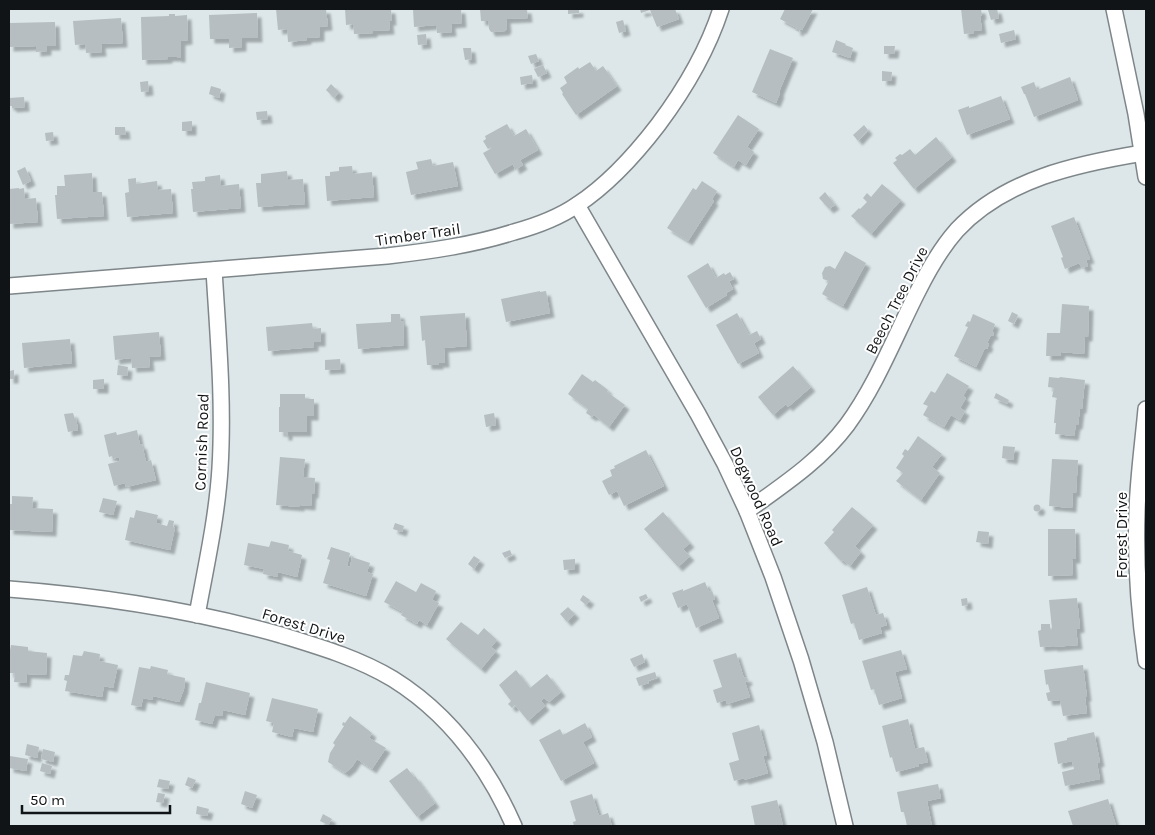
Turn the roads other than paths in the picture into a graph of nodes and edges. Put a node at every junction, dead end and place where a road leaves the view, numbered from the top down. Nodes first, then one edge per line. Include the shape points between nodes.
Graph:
1 (721, 9) edge
2 (1114, 9) edge
3 (1143, 153) junction
4 (1146, 177) edge
5 (577, 205) junction
6 (214, 270) junction
7 (9, 286) edge
8 (1146, 409) edge
9 (747, 511) junction
10 (9, 589) edge
11 (197, 615) junction
12 (1146, 656) edge
13 (514, 826) edge
14 (844, 826) edge

1 - 5 street, Timber Trail via 700,62 671,108 628,161 603,186
2 - 3 street
3 - 4 street
3 - 9 street, Beech Tree Drive via 1087,163 1042,176 1003,195 967,221 948,241 932,266 881,368 848,423 820,455
5 - 6 street, Timber Trail via 534,226 482,242 388,256
5 - 9 street, Dogwood Road via 698,414
6 - 7 street, Timber Trail
6 - 11 street, Cornish Road via 222,430 215,512
8 - 12 street, Forest Drive via 1137,538 1138,584
9 - 14 street, Dogwood Road via 801,660 825,742
10 - 11 street, Forest Drive via 113,599
11 - 13 street, Forest Drive via 314,645 359,661 394,680 436,712 466,743

